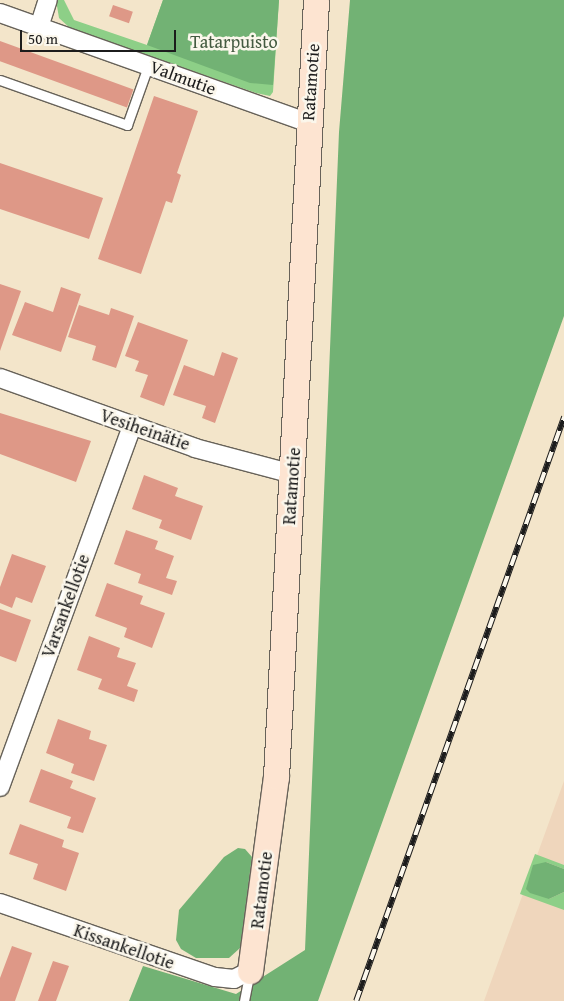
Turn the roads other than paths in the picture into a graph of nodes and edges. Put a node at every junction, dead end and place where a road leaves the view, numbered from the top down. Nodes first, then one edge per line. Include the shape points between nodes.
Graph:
1 (48, 0) edge
2 (316, 0) edge
3 (0, 13) edge
4 (39, 27) junction
5 (148, 66) junction
6 (0, 80) edge
7 (309, 123) junction
8 (0, 378) edge
9 (132, 426) junction
10 (293, 474) junction
11 (0, 787) edge
12 (0, 903) edge
13 (250, 971) junction
14 (244, 1001) edge

1 - 4 street
2 - 7 street, Ratamotie
3 - 4 street, Valmutie
4 - 5 street, Valmutie
5 - 6 lane via 127,125
5 - 7 street, Valmutie
7 - 10 street, Ratamotie
8 - 9 street, Vesiheinätie
9 - 10 street, Vesiheinätie via 195,448
9 - 11 street, Varsankellotie
10 - 13 street, Ratamotie via 276,777
12 - 13 street, Kissankellotie via 215,978 234,978
13 - 14 lane

